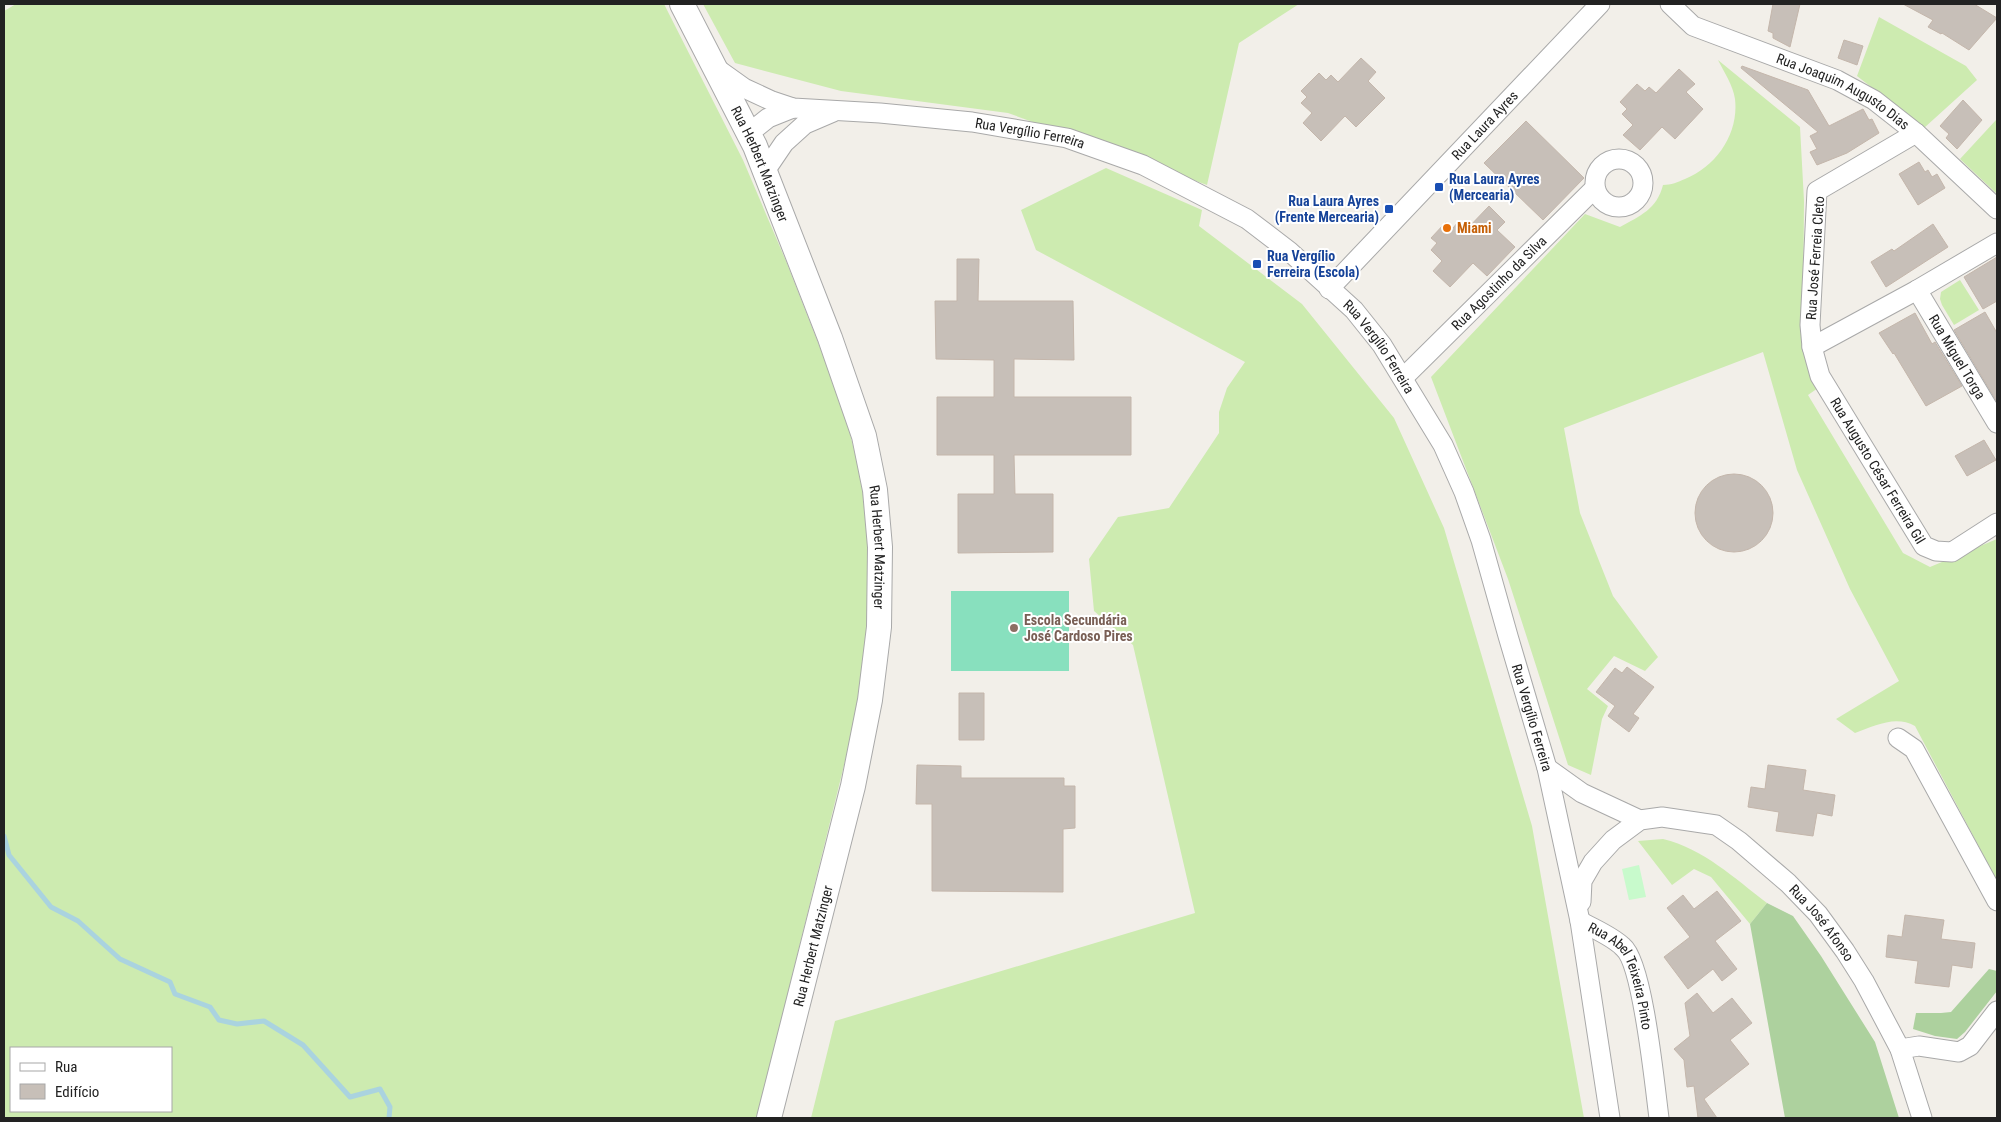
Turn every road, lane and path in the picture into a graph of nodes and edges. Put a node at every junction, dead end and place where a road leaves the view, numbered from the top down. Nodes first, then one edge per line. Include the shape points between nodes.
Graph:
1 (682, 4) edge
2 (1600, 4) edge
3 (1670, 4) edge
4 (716, 68) junction
5 (793, 108) junction
6 (837, 111) junction
7 (1916, 132) junction
8 (748, 134) junction
9 (765, 171) junction
10 (1595, 188) dead end
11 (1997, 209) edge
12 (1997, 243) edge
13 (1329, 289) junction
14 (1917, 290) junction
15 (1812, 347) junction
16 (1404, 378) junction
17 (1997, 424) edge
18 (1997, 523) edge
19 (1898, 738) dead end
20 (1547, 768) junction
21 (1640, 820) junction
22 (1997, 901) edge
23 (1580, 921) junction
24 (1997, 1011) edge
25 (1900, 1049) junction
26 (769, 1118) edge
27 (1610, 1118) edge
28 (1659, 1118) edge
29 (1922, 1118) edge

1 - 4 street, Rua Herbert Matzinger
2 - 13 street, Rua Laura Ayres
3 - 7 street, Rua Joaquim Augusto Dias via 1693,26 1837,80 1874,100
4 - 5 street, Rua Vergílio Ferreira via 744,88
4 - 8 street, Rua Herbert Matzinger
5 - 6 street, Rua Vergílio Ferreira
5 - 8 street, Rua Vergílio Ferreira via 768,118
6 - 9 street, Rua Vergílio Ferreira via 805,124 784,143
6 - 13 street, Rua Vergílio Ferreira via 972,122 1067,138 1143,165 1247,219 1289,251
7 - 11 street, Rua Joaquim Augusto Dias
7 - 15 street, Rua José Ferreia Cleto via 1817,191 1810,325
8 - 9 street, Rua Herbert Matzinger
9 - 26 street, Rua Herbert Matzinger via 864,436 875,490 880,547 879,627 868,709 851,795
10 - 16 street, Rua Agostinho da Silva
12 - 14 street
13 - 16 street, Rua Vergílio Ferreira via 1354,310
14 - 15 street
14 - 17 street, Rua Miguel Torga
15 - 18 street, Rua Augusto César Ferreira Gil via 1820,376 1924,546 1952,552
16 - 20 street, Rua Vergílio Ferreira via 1443,446 1464,492
19 - 22 street via 1914,749
20 - 21 street via 1582,793
20 - 23 street, Rua Vergílio Ferreira
21 - 23 street, Rua José Afonso via 1612,840 1593,862 1582,881
21 - 25 street, Rua José Afonso via 1662,817 1716,825 1788,883 1818,914 1845,951
23 - 27 street, Rua Abel Teixeira Pinto
23 - 28 street, Rua Abel Teixeira Pinto via 1624,947 1635,968
24 - 25 street via 1970,1046 1959,1052 1919,1046
25 - 29 street, Rua José Afonso

